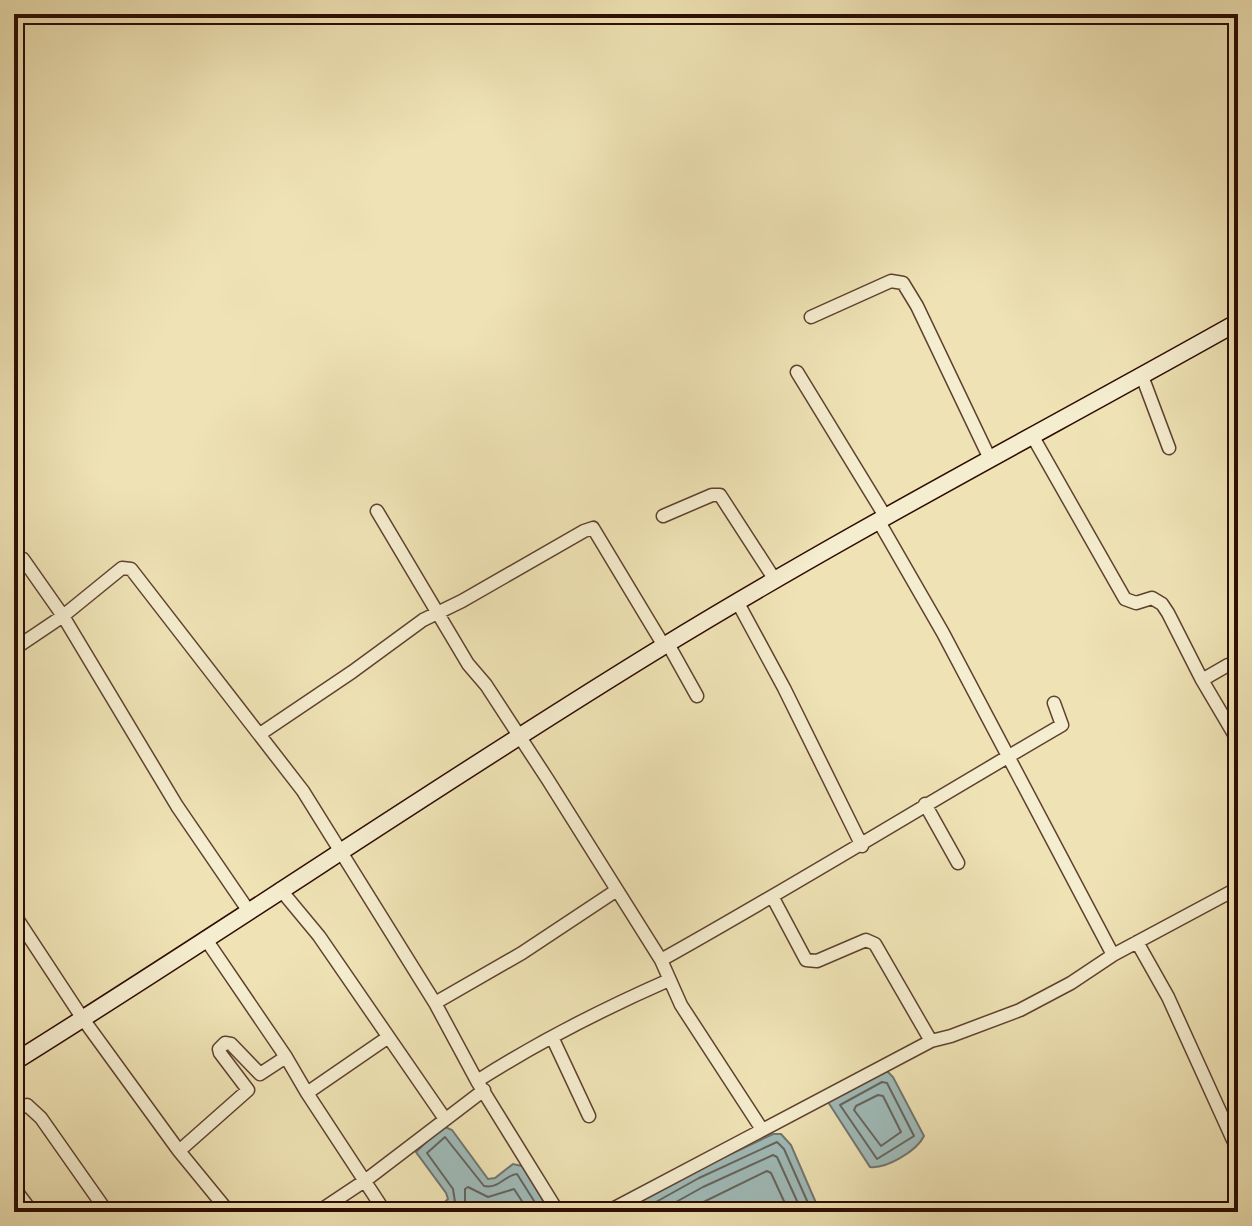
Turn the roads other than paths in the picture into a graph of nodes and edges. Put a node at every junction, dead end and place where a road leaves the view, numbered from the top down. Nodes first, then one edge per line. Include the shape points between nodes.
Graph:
1 (811, 317) dead end
2 (1238, 322) edge
3 (797, 372) dead end
4 (1142, 376) junction
5 (1033, 437) junction
6 (1169, 448) dead end
7 (990, 459) junction
8 (377, 511) dead end
9 (663, 516) dead end
10 (881, 518) junction
11 (23, 559) dead end
12 (775, 580) junction
13 (738, 603) junction
14 (437, 614) junction
15 (63, 616) junction
16 (666, 645) junction
17 (14, 649) edge
18 (1228, 665) dead end
19 (1202, 680) junction
20 (697, 696) dead end
21 (1054, 703) dead end
22 (260, 734) junction
23 (518, 737) junction
24 (1238, 741) edge
25 (1006, 756) junction
26 (925, 804) junction
27 (862, 846) junction
28 (341, 850) junction
29 (958, 863) dead end
30 (1238, 888) edge
31 (280, 889) junction
32 (617, 890) junction
33 (773, 898) junction
34 (248, 910) junction
35 (14, 914) edge
36 (205, 938) junction
37 (1137, 942) junction
38 (1113, 955) junction
39 (661, 960) junction
40 (669, 980) junction
41 (435, 1003) junction
42 (83, 1019) junction
43 (552, 1037) junction
44 (387, 1038) junction
45 (931, 1041) junction
46 (286, 1057) junction
47 (14, 1062) edge
48 (480, 1086) junction
49 (307, 1093) junction
50 (14, 1111) edge
51 (589, 1116) dead end
52 (445, 1119) junction
53 (761, 1128) junction
54 (179, 1151) junction
55 (1238, 1151) edge
56 (366, 1180) junction
57 (14, 1188) edge
58 (101, 1210) edge
59 (32, 1212) edge
60 (229, 1212) edge
61 (318, 1212) edge
62 (385, 1212) edge
63 (558, 1212) edge
64 (607, 1212) edge

1 - 7 street via 891,281 903,283
2 - 4 street
3 - 10 street
4 - 5 street
4 - 6 street
5 - 7 street
5 - 19 street via 1125,599 1136,603 1152,598 1162,604
7 - 10 street
8 - 14 street
9 - 12 street via 712,495 723,496
10 - 12 street
10 - 25 street
11 - 15 street
12 - 13 street
13 - 16 street
13 - 27 street
14 - 16 street via 593,528
14 - 22 street
14 - 23 street
15 - 17 street
15 - 22 street via 109,577 128,568
15 - 34 street via 177,806
16 - 20 street
16 - 23 street
18 - 19 street
19 - 24 street
21 - 25 street via 1062,725
22 - 28 street
23 - 28 street
23 - 32 street
25 - 26 street
25 - 38 street
26 - 27 street
26 - 29 street
27 - 33 street
28 - 31 street
28 - 41 street
30 - 37 street
31 - 34 street
31 - 44 street via 319,936
32 - 39 street
32 - 41 street
33 - 39 street
33 - 45 street via 806,960 817,961 866,940 876,946
34 - 36 street
35 - 42 street
36 - 42 street
36 - 46 street
37 - 38 street
37 - 55 street
38 - 45 street via 1020,1010
39 - 40 street
40 - 43 street
40 - 53 street
41 - 48 street
42 - 47 street
42 - 54 street
43 - 48 street
43 - 51 street
44 - 49 street
44 - 52 street
45 - 53 street
46 - 49 street
46 - 54 street via 260,1074 225,1043 220,1053 247,1091
48 - 52 street
48 - 63 street
49 - 56 street
50 - 58 street via 27,1105 41,1118
52 - 56 street
53 - 64 street
54 - 60 street
56 - 61 street
56 - 62 street
57 - 59 street

